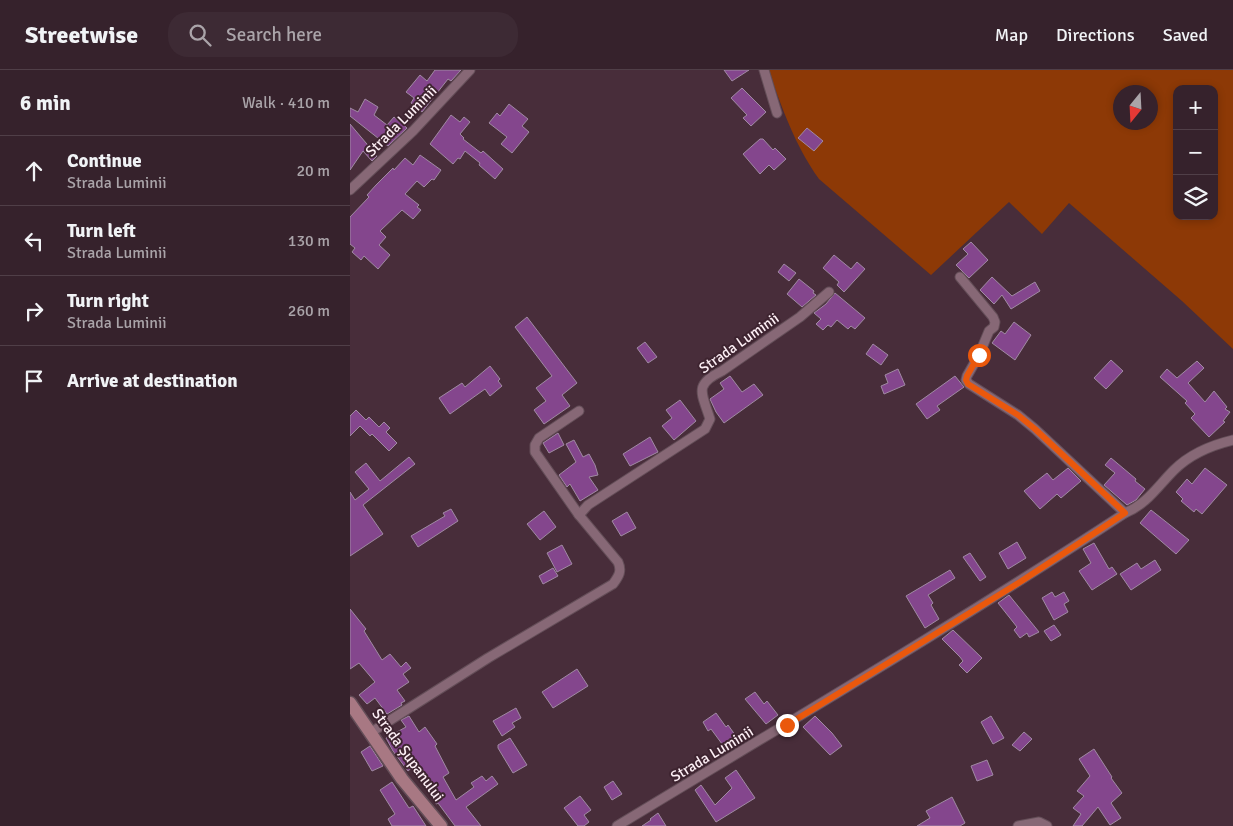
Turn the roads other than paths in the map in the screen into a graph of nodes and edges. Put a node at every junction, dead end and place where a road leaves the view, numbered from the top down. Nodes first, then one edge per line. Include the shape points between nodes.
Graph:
1 (470, 70) edge
2 (764, 70) edge
3 (777, 113) dead end
4 (350, 190) edge
5 (960, 277) dead end
6 (829, 292) dead end
7 (579, 411) dead end
8 (1233, 440) edge
9 (1125, 513) junction
10 (579, 515) junction
11 (350, 703) edge
12 (370, 733) junction
13 (441, 826) edge
14 (617, 826) edge
15 (1018, 826) edge
16 (1047, 826) edge

1 - 4 street, Strada Luminii via 413,131
2 - 3 street
5 - 9 street via 995,322 967,376 968,384 1018,415
6 - 10 street, Strada Luminii via 800,317 708,378 702,391 710,419 705,429 588,505
7 - 10 street via 535,444 535,452
8 - 9 street, Strada Luminii via 1183,462 1142,504
9 - 14 street, Strada Luminii via 1003,592
10 - 12 street via 618,562 621,569 613,584
11 - 12 street, Strada Șupanului
12 - 13 street, Strada Șupanului
15 - 16 street via 1039,822

